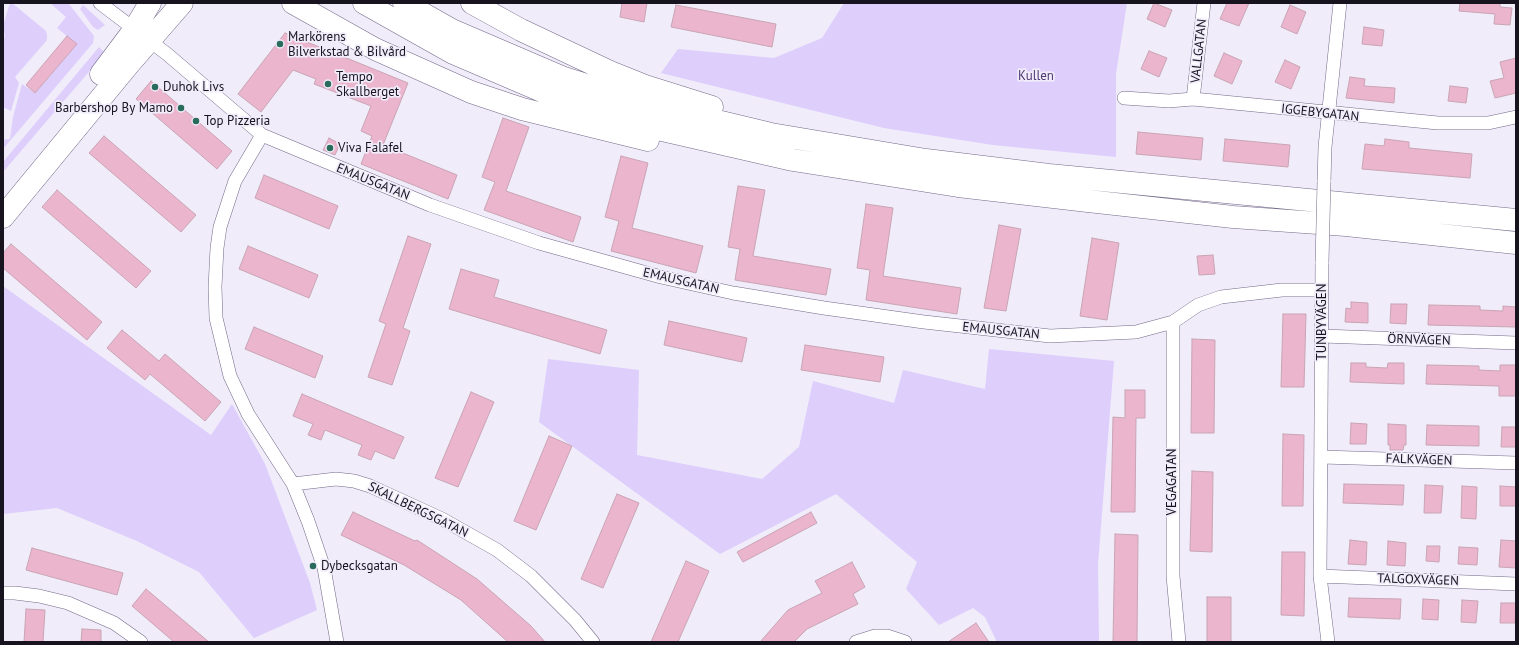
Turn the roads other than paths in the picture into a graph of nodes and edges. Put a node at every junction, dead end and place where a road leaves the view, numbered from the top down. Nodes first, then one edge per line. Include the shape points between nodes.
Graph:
1 (100, 3) edge
2 (150, 3) edge
3 (182, 3) edge
4 (293, 3) edge
5 (364, 3) edge
6 (404, 3) edge
7 (472, 3) edge
8 (1204, 3) edge
9 (1340, 3) edge
10 (142, 35) junction
11 (1124, 98) dead end
12 (1193, 99) junction
13 (1328, 114) junction
14 (1516, 117) edge
15 (262, 136) junction
16 (788, 138) junction
17 (726, 146) junction
18 (3, 194) edge
19 (3, 217) edge
20 (1516, 220) edge
21 (1516, 244) edge
22 (1322, 290) junction
23 (1173, 322) junction
24 (1322, 336) junction
25 (1516, 343) edge
26 (1322, 457) junction
27 (1516, 463) edge
28 (293, 484) junction
29 (1320, 576) junction
30 (1516, 584) edge
31 (3, 593) edge
32 (141, 642) edge
33 (337, 642) edge
34 (593, 642) edge
35 (856, 642) edge
36 (905, 642) edge
37 (1179, 642) edge
38 (1328, 642) edge

1 - 10 street, EMAUSGATAN
2 - 10 highway
3 - 10 highway
4 - 17 highway via 408,66 504,104 604,130 713,154
5 - 17 highway via 453,53 551,95 648,127
6 - 16 highway via 452,30 564,78 650,105
7 - 16 highway via 521,30 610,72 698,103 776,123
8 - 12 street, VALLGATAN
9 - 13 street, TUNBYVÄGEN
10 - 15 street, EMAUSGATAN
10 - 18 highway via 116,56
10 - 19 highway
11 - 12 street, IGGEBYGATAN via 1169,101
12 - 13 street, IGGEBYGATAN
13 - 14 street, IGGEBYGATAN via 1438,123 1488,123
13 - 22 street, TUNBYVÄGEN, bridge
15 - 23 street, EMAUSGATAN via 430,206 539,243 649,274 733,293 924,322 1050,336 1136,332
15 - 28 street via 235,181 220,227 215,287 216,318 230,376 248,414
16 - 20 highway via 926,160 1049,175
17 - 21 highway via 846,170 958,186 1233,217 1346,225
22 - 23 street, EMAUSGATAN via 1282,290 1221,297 1198,305
22 - 24 street, TUNBYVÄGEN
23 - 37 street, VEGAGATAN via 1172,576
24 - 25 street, ÖRNVÄGEN
24 - 26 street, TUNBYVÄGEN
26 - 27 street, FALKVÄGEN
26 - 29 street, TUNBYVÄGEN
28 - 33 street via 324,568
28 - 34 street, SKALLBERGSGATAN via 336,479 354,481 442,519 497,550 531,576
29 - 30 street, TALGOXVÄGEN
29 - 38 street, TUNBYVÄGEN
31 - 32 street via 39,596 68,603 114,623
35 - 36 street via 875,636 886,636

